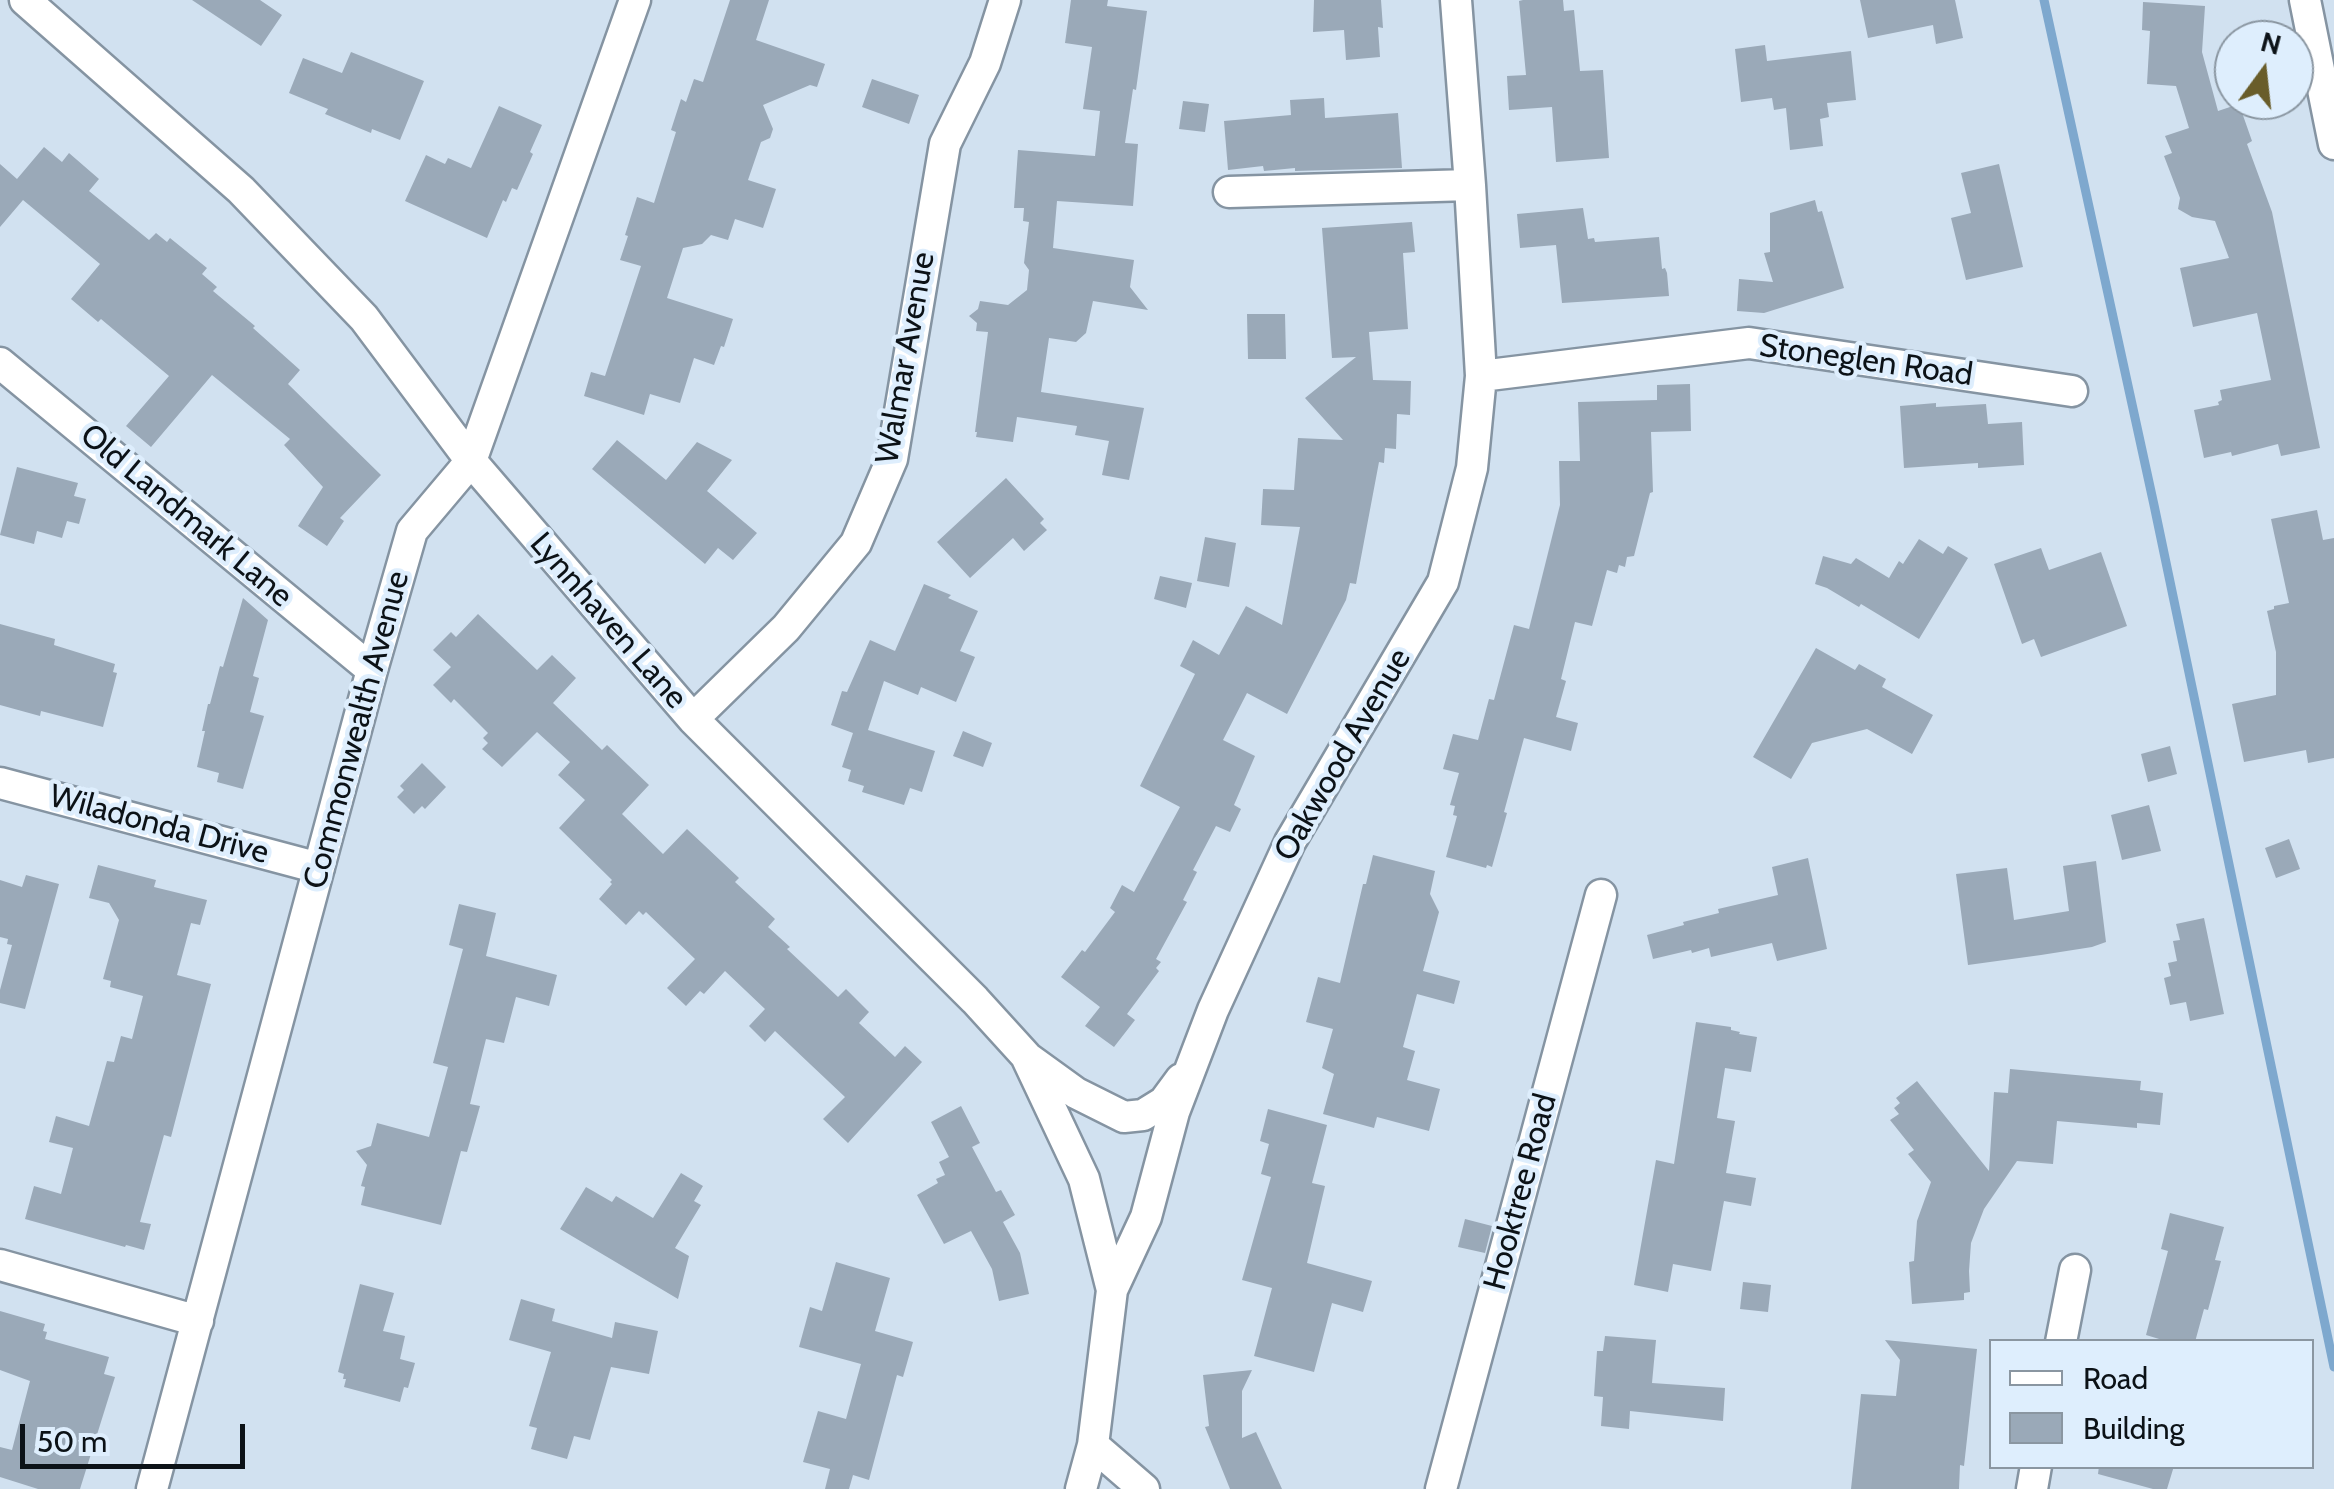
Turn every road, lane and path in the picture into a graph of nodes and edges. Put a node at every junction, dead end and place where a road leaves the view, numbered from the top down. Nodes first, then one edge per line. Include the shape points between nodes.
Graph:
1 (26, 0) edge
2 (635, 0) edge
3 (1004, 0) edge
4 (1456, 0) edge
5 (2306, 0) edge
6 (2330, 107) edge
7 (2334, 144) edge
8 (1470, 185) junction
9 (1229, 192) dead end
10 (0, 363) edge
11 (1481, 376) junction
12 (2072, 392) dead end
13 (471, 461) junction
14 (372, 670) junction
15 (692, 718) junction
16 (0, 782) edge
17 (319, 868) junction
18 (1601, 895) dead end
19 (1026, 1056) junction
20 (1192, 1064) junction
21 (0, 1266) edge
22 (2075, 1270) dead end
23 (1112, 1290) junction
24 (198, 1321) junction
25 (2062, 1339) edge
26 (1093, 1444) junction
27 (152, 1489) edge
28 (1081, 1489) edge
29 (1144, 1489) edge
30 (1441, 1489) edge

1 - 13 street, Lynnhaven Lane via 241,190 353,306
2 - 13 street, Commonwealth Avenue
3 - 15 street, Walmar Avenue via 985,62 945,144 892,459 856,543 786,628
4 - 8 street, Oakwood Avenue
5 - 6 street
6 - 7 street
8 - 9 street
8 - 11 street, Oakwood Avenue
10 - 14 street, Old Landmark Lane
11 - 12 street, Stoneglen Road via 1749,343
11 - 20 street, Oakwood Avenue via 1472,468 1443,582 1290,842
13 - 14 street, Commonwealth Avenue via 412,532
13 - 15 street, Lynnhaven Lane
14 - 17 street, Commonwealth Avenue
15 - 19 street, Lynnhaven Lane
16 - 17 street, Wiladonda Drive
17 - 24 street, Commonwealth Avenue
18 - 30 street, Hooktree Road
19 - 20 street via 1076,1093 1124,1116 1142,1115 1164,1102
19 - 23 street, Lynnhaven Lane via 1084,1179
20 - 23 street, Oakwood Avenue via 1146,1217
21 - 24 street
22 - 25 street
23 - 26 street, Oakwood Avenue
24 - 27 street, Commonwealth Avenue
26 - 28 street, Oakwood Avenue
26 - 29 street

